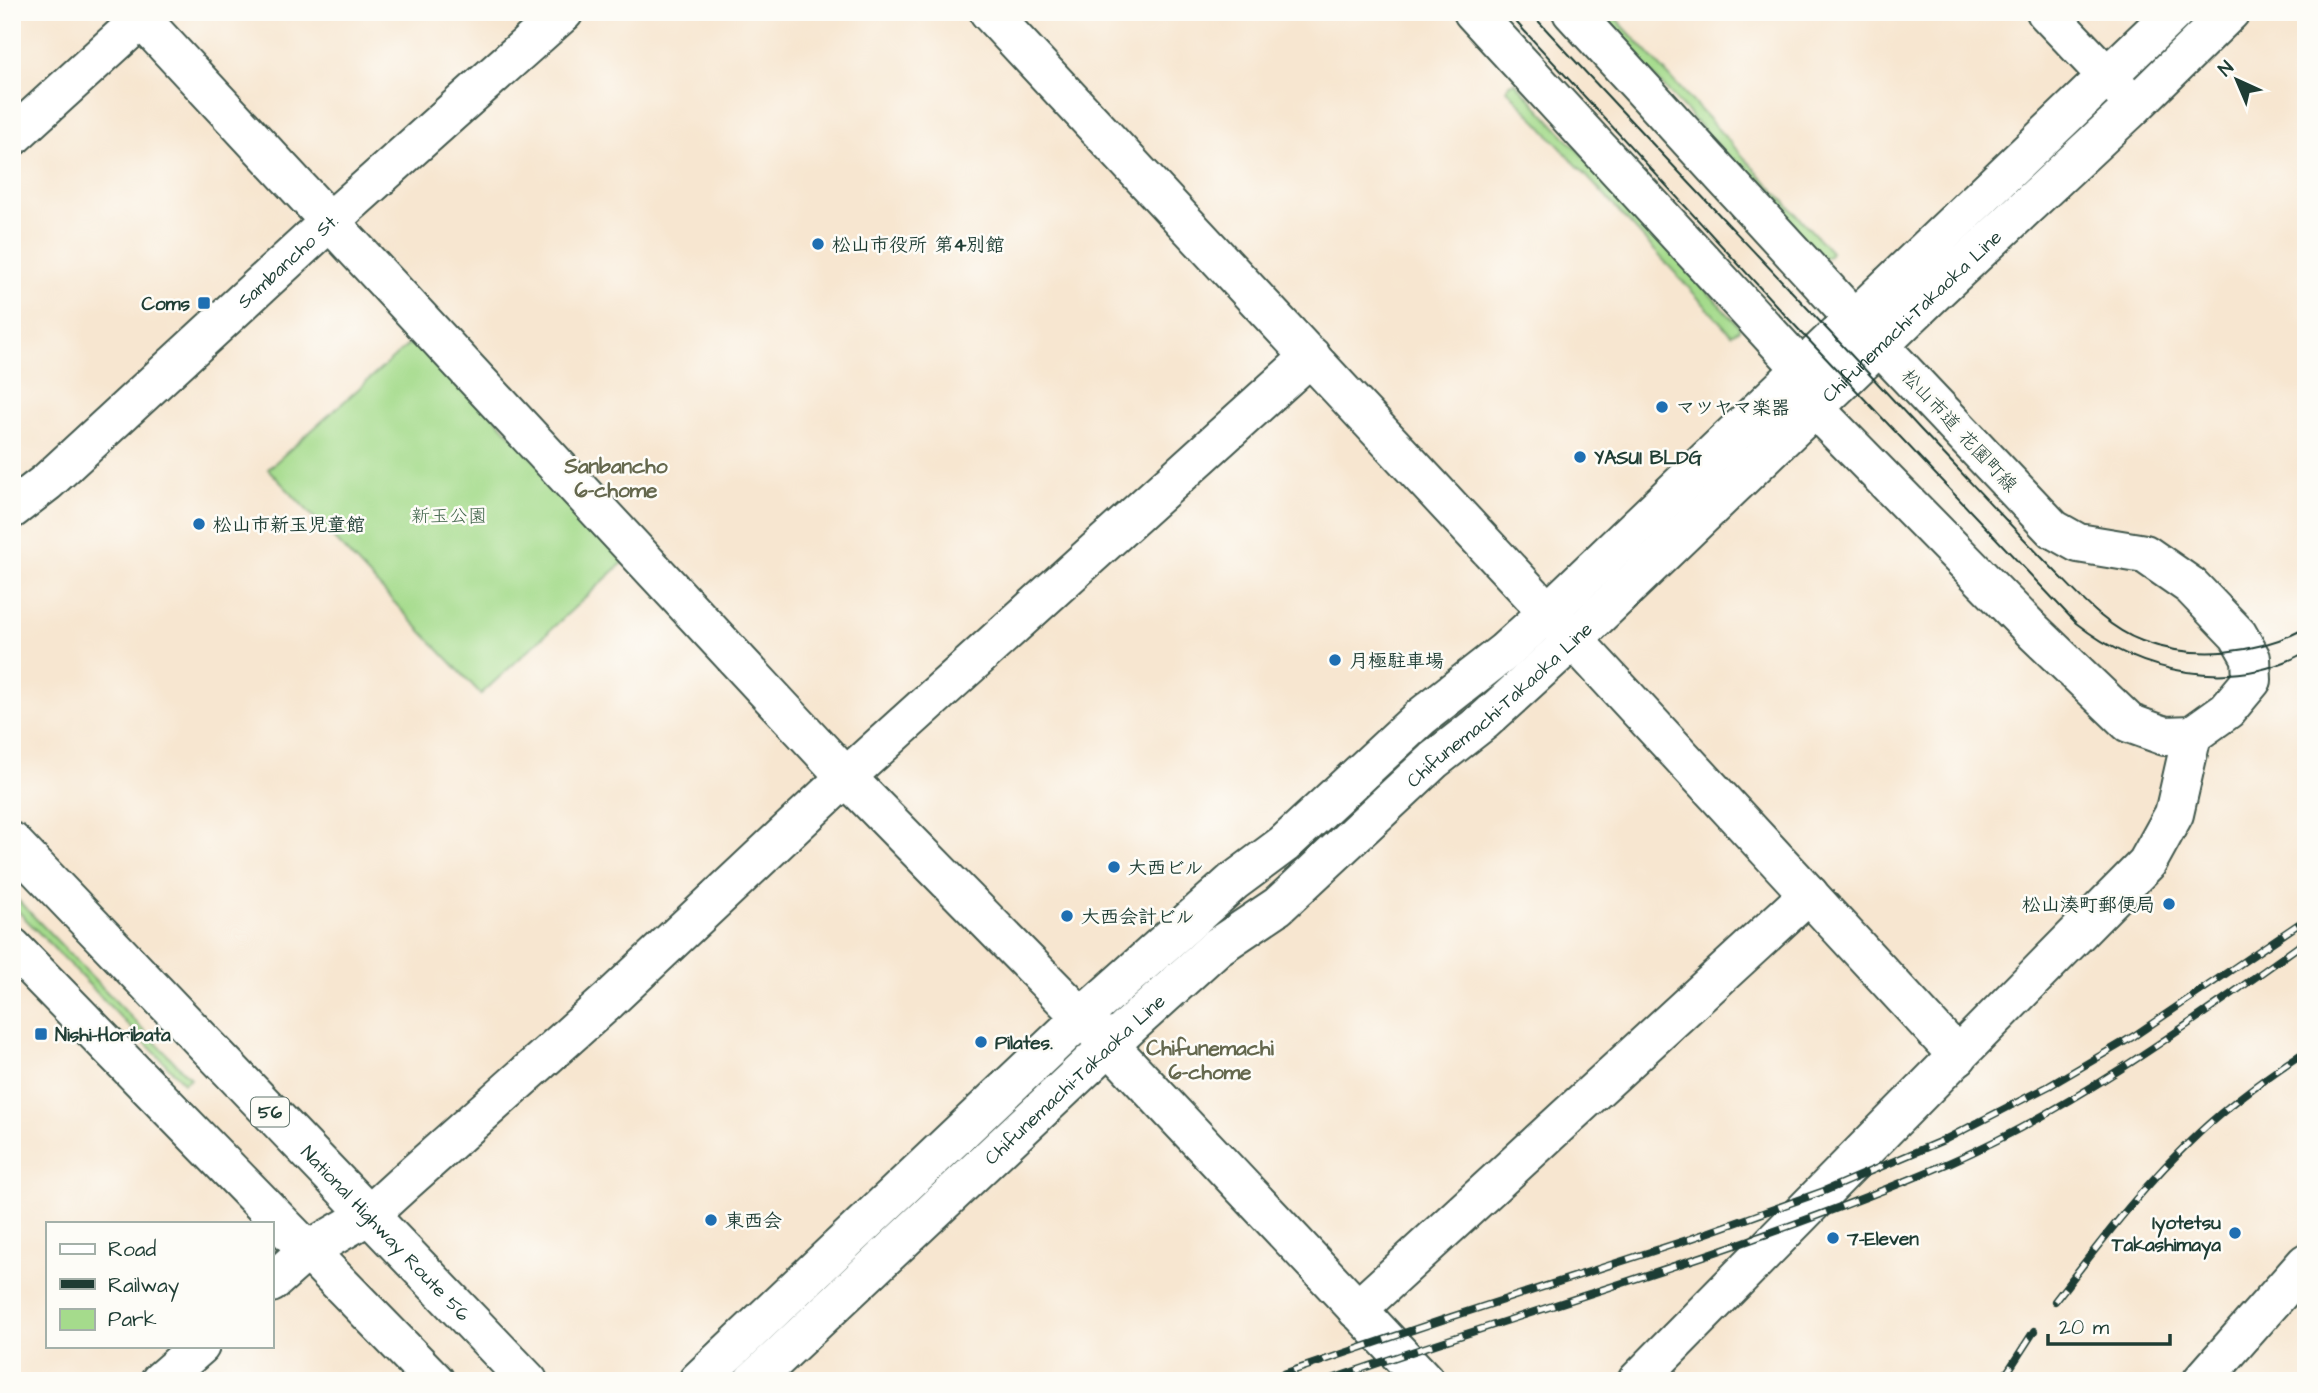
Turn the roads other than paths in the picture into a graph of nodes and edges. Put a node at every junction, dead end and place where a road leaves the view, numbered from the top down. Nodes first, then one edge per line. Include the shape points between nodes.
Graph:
1 (564, 12) edge
2 (989, 12) edge
3 (1473, 12) edge
4 (1572, 12) edge
5 (2046, 12) edge
6 (2174, 12) edge
7 (2230, 12) edge
8 (142, 14) edge
9 (2108, 77) junction
10 (2135, 105) junction
11 (12, 137) edge
12 (328, 222) junction
13 (1854, 319) junction
14 (1880, 346) junction
15 (1311, 356) junction
16 (1801, 368) junction
17 (1815, 409) junction
18 (12, 509) edge
19 (1548, 612) junction
20 (1573, 640) junction
21 (2192, 735) junction
22 (846, 777) junction
23 (12, 842) edge
24 (1809, 894) junction
25 (12, 947) edge
26 (1082, 1017) junction
27 (1109, 1045) junction
28 (1958, 1056) junction
29 (369, 1215) junction
30 (307, 1251) junction
31 (2306, 1263) edge
32 (273, 1281) edge
33 (1357, 1310) junction
34 (198, 1348) edge
35 (160, 1381) edge
36 (435, 1381) edge
37 (528, 1381) edge
38 (698, 1381) edge
39 (753, 1381) edge
40 (1425, 1381) edge
41 (1637, 1381) edge
42 (2202, 1381) edge

1 - 12 main road, Sambancho St.
2 - 15 main road
3 - 16 main road
4 - 13 main road, 松山市道 花園町線
5 - 9 main road
6 - 9 main road, Chifunemachi-Takaoka Line
7 - 10 main road, Chifunemachi-Takaoka Line
8 - 11 main road
8 - 12 main road
9 - 10 main road
9 - 13 main road, Chifunemachi-Takaoka Line
10 - 14 main road, Chifunemachi-Takaoka Line
12 - 18 main road, Sambancho St. via 47,482
12 - 22 main road
13 - 14 main road, 松山市道 花園町線
13 - 16 main road, Chifunemachi-Takaoka Line
14 - 17 main road, Chifunemachi-Takaoka Line
14 - 21 main road, 松山市道 花園町線 via 2053,529 2078,543 2145,554 2191,586 2238,635 2251,658 2252,680 2227,710
15 - 19 main road
15 - 22 main road
16 - 17 main road
16 - 19 main road, Chifunemachi-Takaoka Line
17 - 20 main road, Chifunemachi-Takaoka Line
17 - 21 main road via 2129,723 2165,736
19 - 20 main road
19 - 26 main road, Chifunemachi-Takaoka Line via 1421,717 1284,844 1234,882
20 - 24 main road
20 - 27 main road, Chifunemachi-Takaoka Line via 1278,906 1217,947
21 - 28 main road via 2174,814 2147,863
22 - 26 main road
22 - 29 main road via 608,1001
23 - 29 main road, National Highway Route 56 / 56
24 - 28 main road
24 - 33 main road
25 - 30 main road
26 - 27 main road
26 - 38 main road, Chifunemachi-Takaoka Line
27 - 33 main road
27 - 39 main road, Chifunemachi-Takaoka Line
28 - 41 main road
29 - 30 main road
29 - 37 main road, National Highway Route 56 / 56
30 - 32 main road
30 - 36 main road
31 - 42 main road
33 - 40 main road
34 - 35 main road

